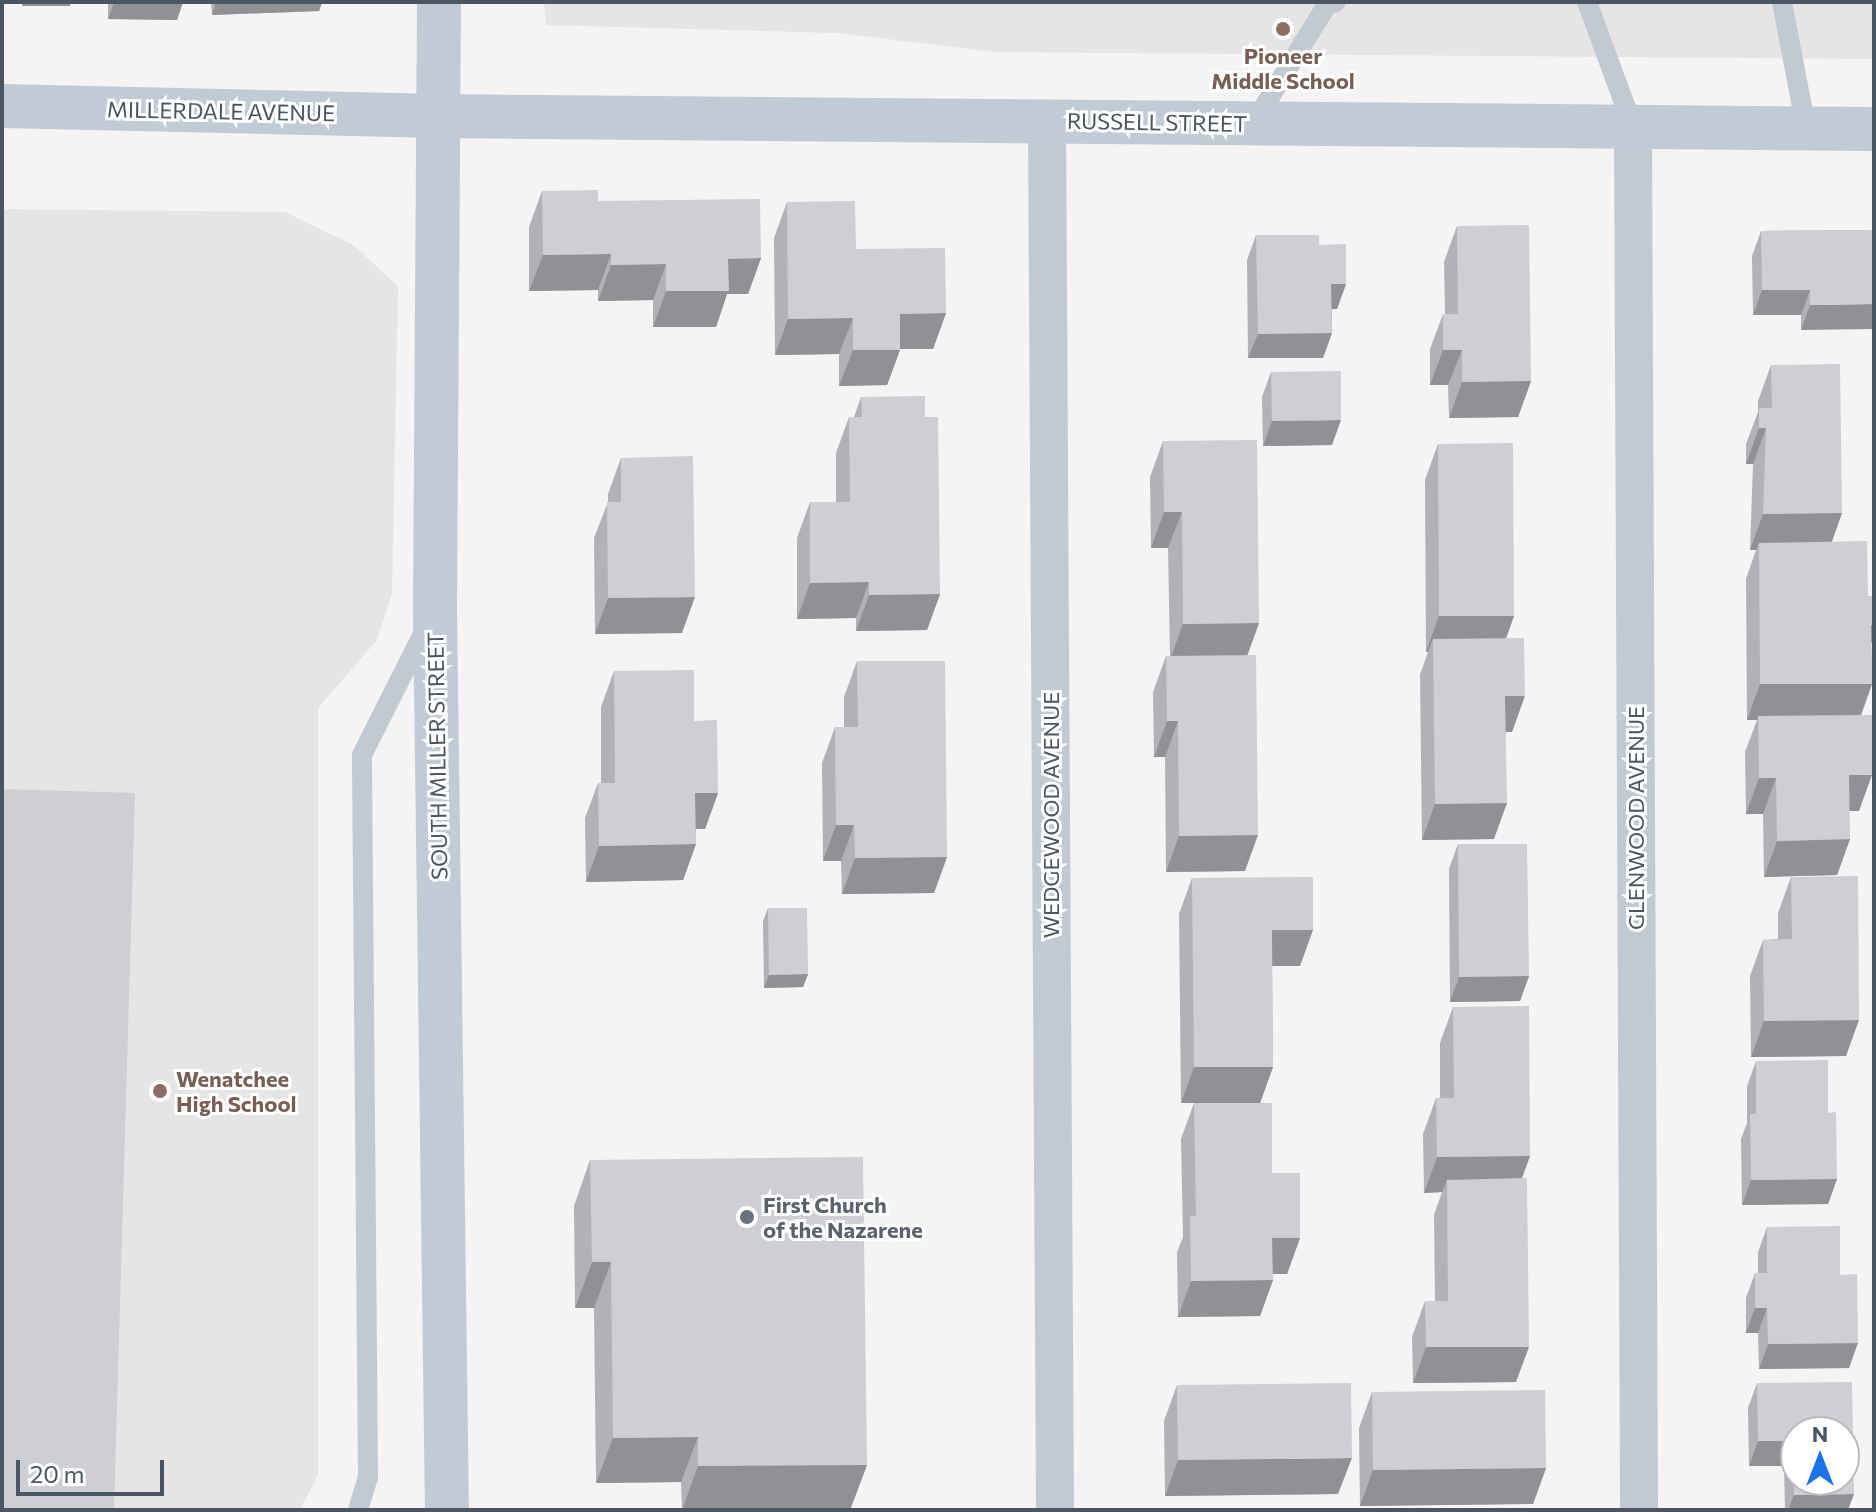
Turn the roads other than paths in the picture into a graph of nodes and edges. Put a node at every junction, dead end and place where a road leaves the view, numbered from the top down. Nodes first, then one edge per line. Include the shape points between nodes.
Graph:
1 (439, 2) edge
2 (1336, 2) edge
3 (1587, 2) edge
4 (1782, 2) edge
5 (2, 106) edge
6 (439, 116) junction
7 (1047, 120) junction
8 (1254, 123) junction
9 (1633, 127) junction
10 (1806, 128) junction
11 (1874, 129) edge
12 (435, 610) junction
13 (358, 1510) edge
14 (447, 1510) edge
15 (1055, 1510) edge
16 (1639, 1510) edge

1 - 6 street, SOUTH MILLER STREET
2 - 8 lane via 1327,5
3 - 9 lane
4 - 10 lane
5 - 6 street, MILLERDALE AVENUE
6 - 7 street, RUSSELL STREET
6 - 12 street, SOUTH MILLER STREET
7 - 8 street, RUSSELL STREET
7 - 15 street, WEDGEWOOD AVENUE
8 - 9 street, RUSSELL STREET
9 - 10 street, RUSSELL STREET
9 - 16 street, GLENWOOD AVENUE
10 - 11 street, RUSSELL STREET
12 - 13 lane via 362,755 368,1478
12 - 14 street, SOUTH MILLER STREET

